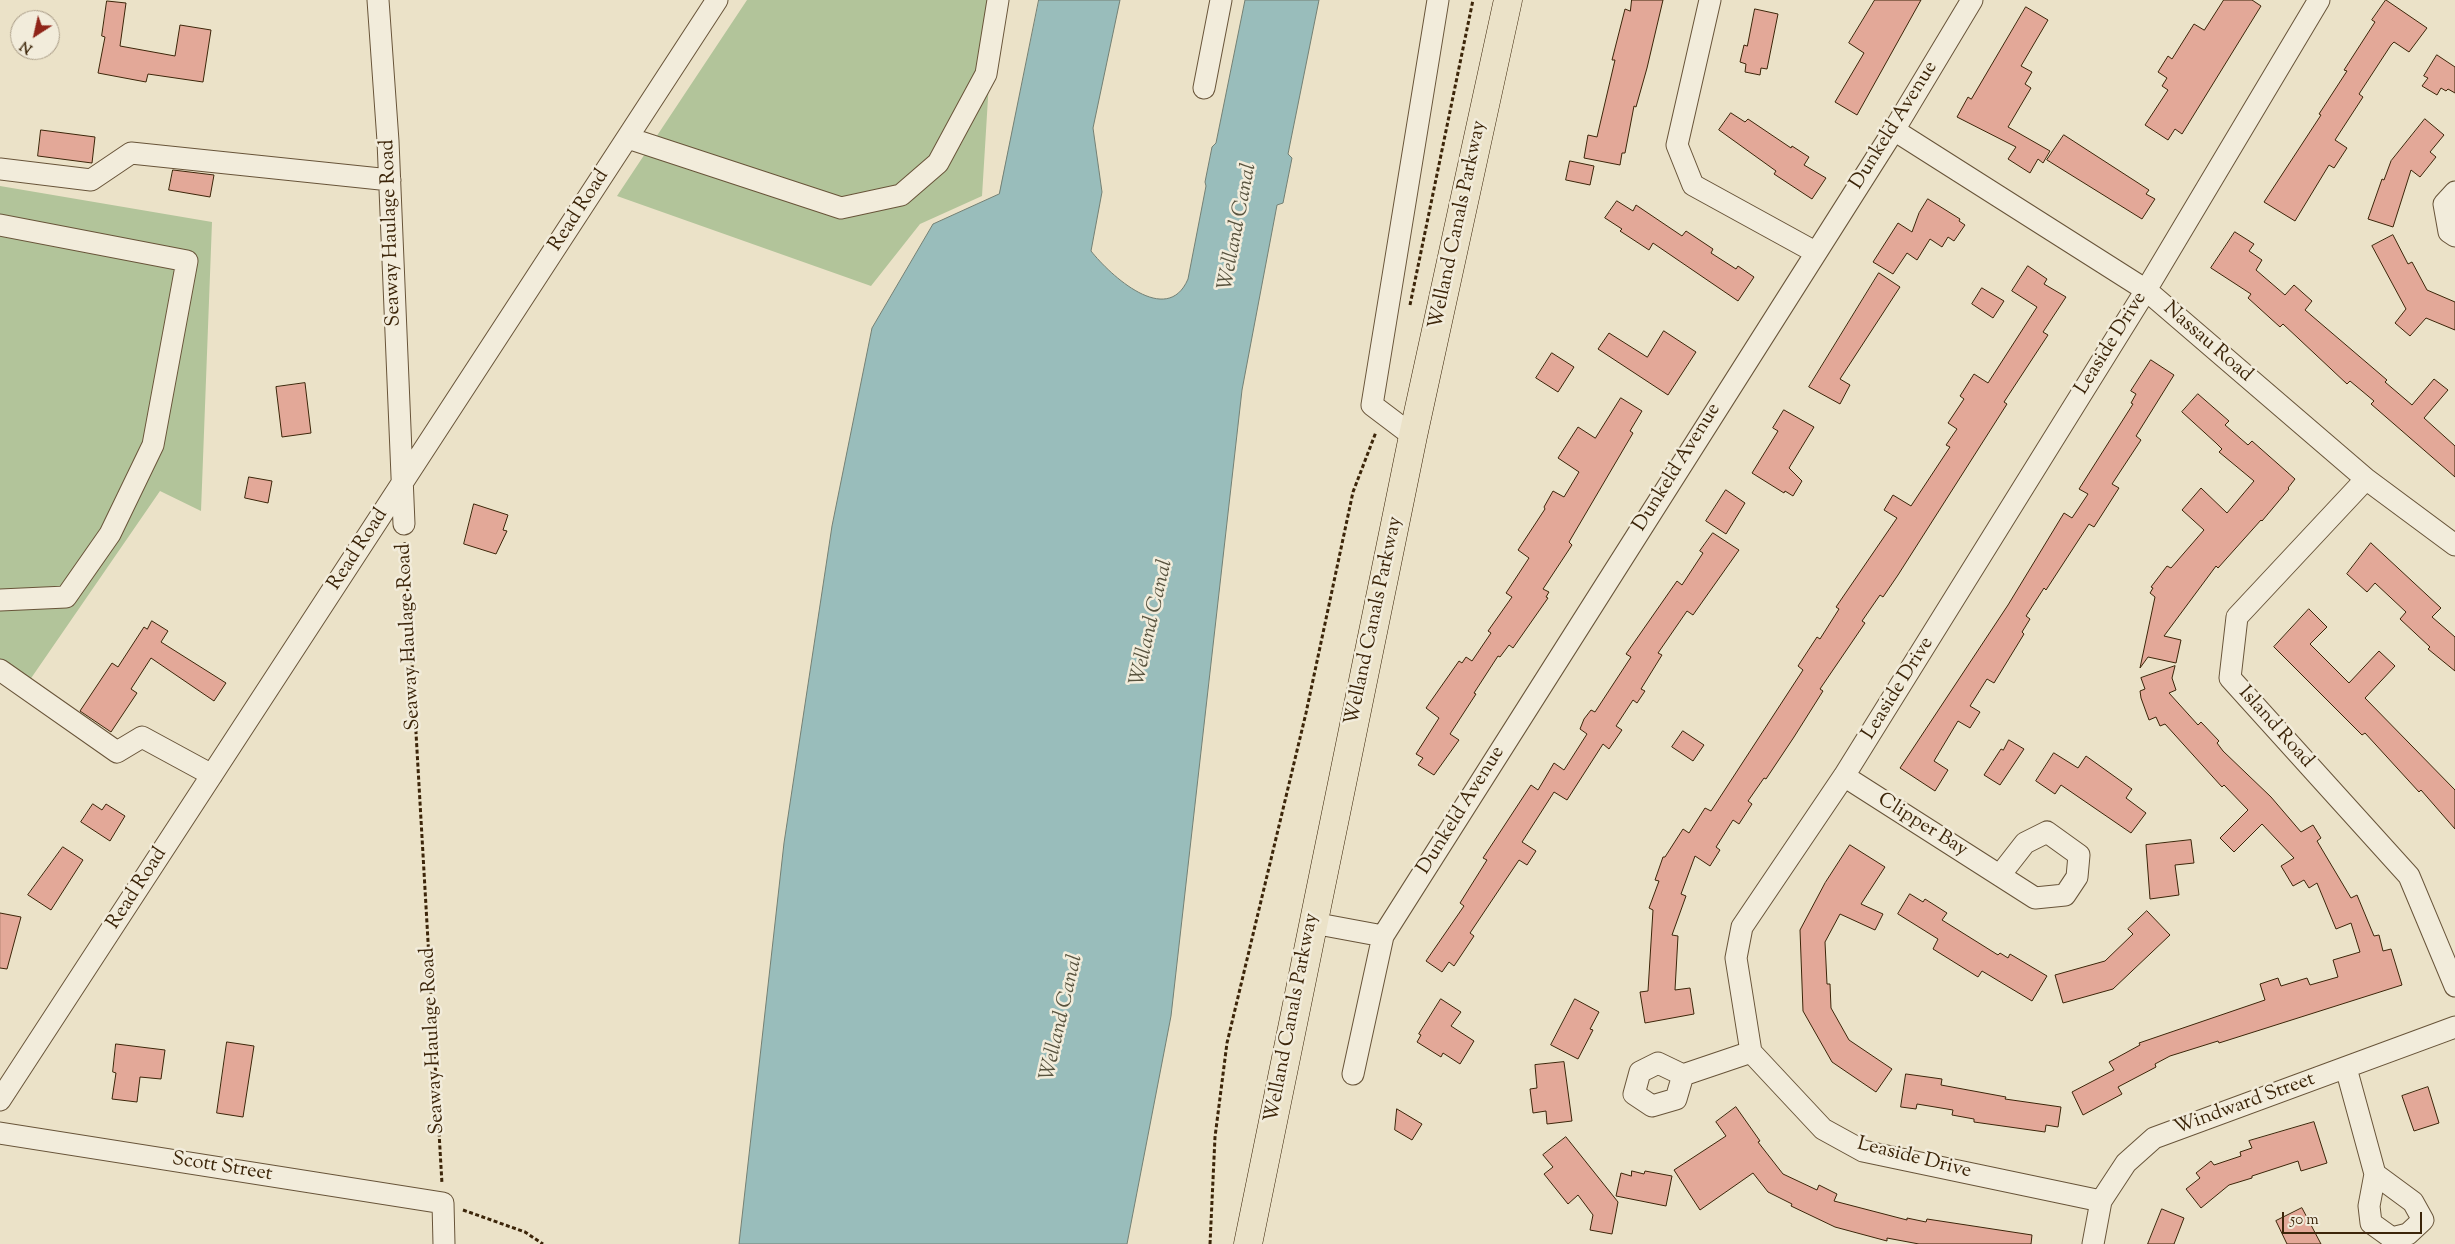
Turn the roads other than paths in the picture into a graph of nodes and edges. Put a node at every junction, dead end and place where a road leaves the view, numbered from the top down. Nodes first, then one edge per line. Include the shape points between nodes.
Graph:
1 (378, 0) edge
2 (718, 0) edge
3 (998, 0) edge
4 (1221, 0) edge
5 (1438, 0) edge
6 (1508, 0) edge
7 (1710, 0) edge
8 (1972, 0) edge
9 (2320, 0) edge
10 (1204, 88) dead end
11 (1894, 130) junction
12 (628, 138) junction
13 (0, 170) edge
14 (390, 180) junction
15 (2455, 192) edge
16 (0, 225) edge
17 (2455, 236) edge
18 (1814, 252) junction
19 (2146, 290) junction
20 (1413, 436) junction
21 (2366, 479) junction
22 (401, 484) junction
23 (404, 524) road end
24 (2455, 545) edge
25 (0, 600) edge
26 (0, 670) edge
27 (212, 775) junction
28 (1844, 776) junction
29 (2000, 876) dead end
30 (1313, 922) junction
31 (1383, 936) junction
32 (2455, 986) edge
33 (2455, 1027) edge
34 (1751, 1052) junction
35 (2346, 1068) junction
36 (1352, 1074) dead end
37 (1683, 1075) dead end
38 (0, 1100) edge
39 (0, 1133) edge
40 (2375, 1174) dead end
41 (2101, 1201) junction
42 (444, 1244) edge
43 (1248, 1244) edge
44 (2093, 1244) edge

1 - 14 street, Seaway Haulage Road
2 - 12 street, Read Road
3 - 12 street via 986,74 938,164 901,195 841,208
4 - 10 street
5 - 20 street via 1372,405
6 - 20 main road, Welland Canals Parkway
7 - 18 street via 1677,145 1693,185
8 - 11 street, Dunkeld Avenue
9 - 19 street, Leaside Drive
11 - 18 street, Dunkeld Avenue
11 - 19 street, Nassau Road
12 - 22 street, Read Road
13 - 14 street via 91,180 131,152
14 - 22 street, Seaway Haulage Road
15 - 17 street via 2444,204 2448,232
16 - 25 street via 187,261 153,444 110,534 66,597
18 - 31 street, Dunkeld Avenue
19 - 21 street, Nassau Road
19 - 28 street, Leaside Drive
20 - 30 main road, Welland Canals Parkway
21 - 24 street, Nassau Road
21 - 32 street, Island Road via 2236,617 2230,678 2409,876
22 - 23 street, Seaway Haulage Road
22 - 27 street, Read Road
26 - 27 street via 117,752 142,737
27 - 38 street, Read Road
28 - 29 street, Clipper Bay
28 - 34 street, Leaside Drive via 1742,927 1736,958
30 - 31 street
30 - 43 main road, Welland Canals Parkway
31 - 36 street, Dunkeld Avenue
33 - 35 street, Windward Street
34 - 37 street
34 - 41 street, Leaside Drive via 1823,1129 1863,1151
35 - 40 street
35 - 41 street, Windward Street via 2154,1138 2126,1163
39 - 42 street, Scott Street via 443,1203
41 - 44 street, Windward Street

